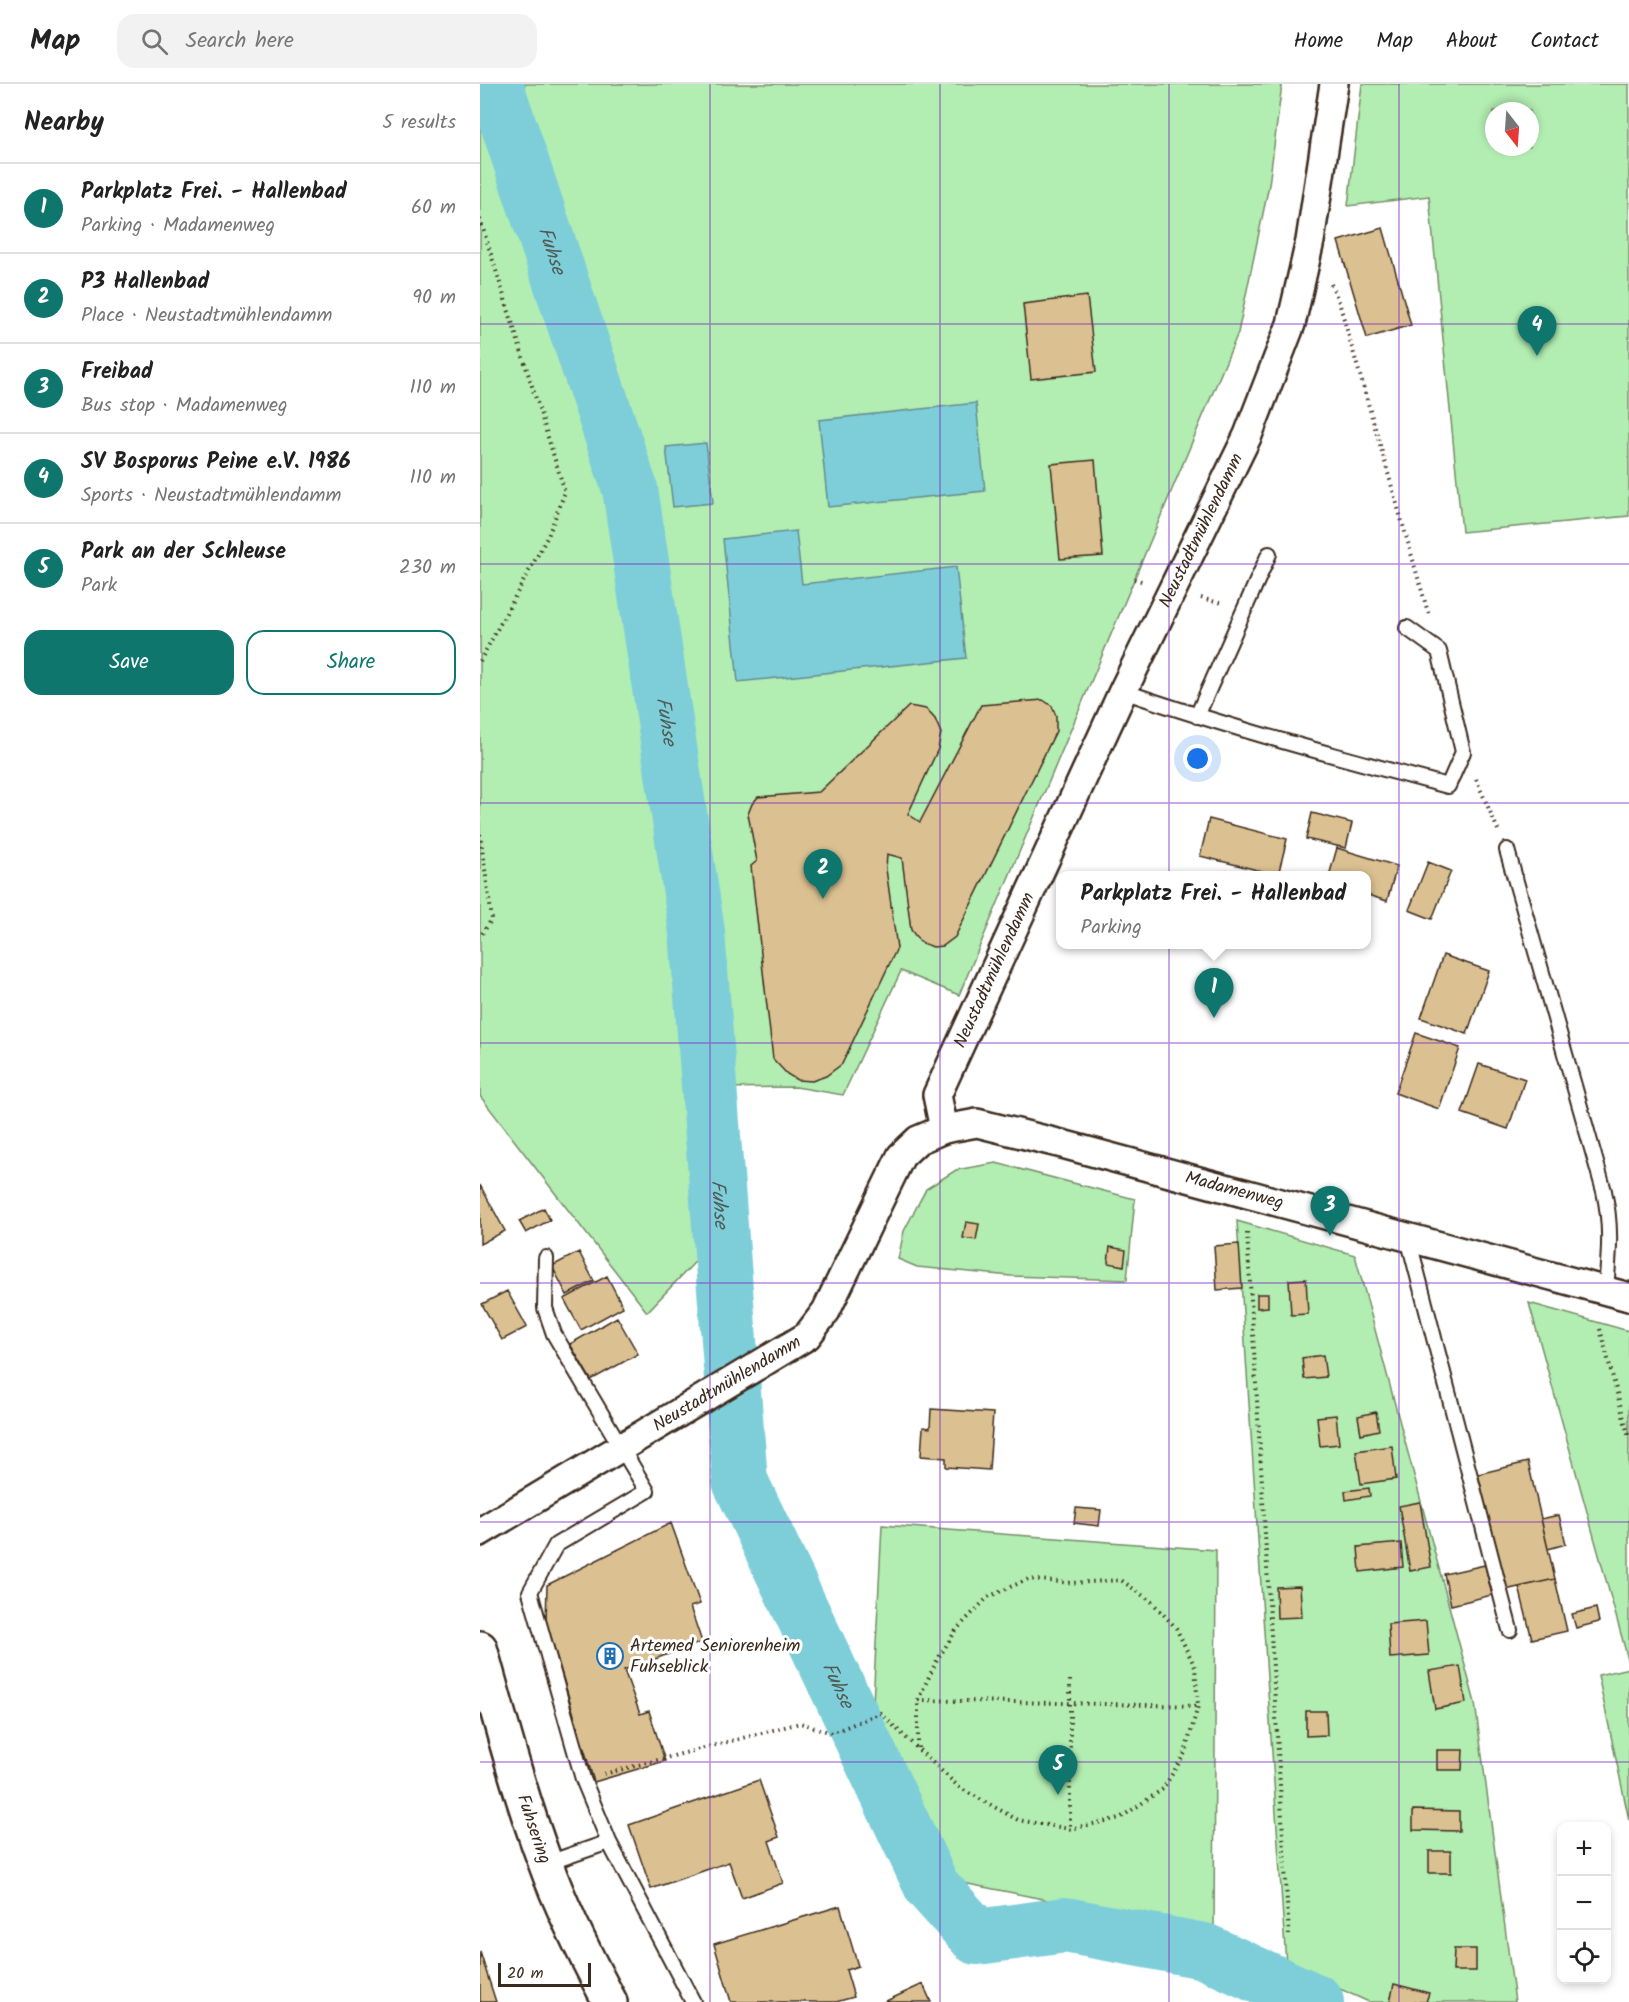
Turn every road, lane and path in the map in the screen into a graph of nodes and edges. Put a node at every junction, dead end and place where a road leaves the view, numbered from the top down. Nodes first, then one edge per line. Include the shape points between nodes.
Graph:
1 (1334, 84) edge
2 (480, 219) edge
3 (1310, 241) junction
4 (1269, 554) dead end
5 (1407, 628) dead end
6 (1439, 651) junction
7 (480, 661) edge
8 (1123, 691) junction
9 (1197, 716) junction
10 (1463, 752) junction
11 (480, 834) edge
12 (1507, 850) joint
13 (480, 937) edge
14 (944, 1128) junction
15 (1247, 1233) dead end
16 (1408, 1238) junction
17 (546, 1258) dead end
18 (1617, 1293) edge
19 (1600, 1329) dead end
20 (1629, 1438) edge
21 (621, 1447) junction
22 (480, 1532) edge
23 (1510, 1630) dead end
24 (480, 1648) edge
25 (1070, 1680) dead end
26 (918, 1700) junction
27 (1070, 1705) junction
28 (1198, 1706) junction
29 (918, 1749) junction
30 (583, 1779) junction
31 (1070, 1829) junction
32 (609, 1842) junction
33 (545, 1864) junction
34 (1289, 1935) dead end
35 (610, 2002) edge
36 (693, 2002) edge

1 - 3 street, Neustadtmühlendamm
2 - 7 path via 565,492 548,536
3 - 6 path via 1339,302
3 - 8 street, Neustadtmühlendamm via 1291,324 1248,435
4 - 9 lane
5 - 6 lane
6 - 10 lane
8 - 9 lane
8 - 14 street, Neustadtmühlendamm via 937,1095
9 - 10 lane via 1448,786
10 - 12 path
11 - 13 path via 492,919
12 - 18 lane via 1604,1191
14 - 16 street, Madamenweg via 977,1123
14 - 21 street, Neustadtmühlendamm via 918,1140 901,1156 826,1311 807,1336
15 - 34 path
16 - 18 street, Madamenweg
16 - 23 lane
17 - 21 lane via 545,1308 554,1334
19 - 20 path
21 - 22 street, Neustadtmühlendamm
21 - 30 lane via 646,1491 556,1545 530,1592
24 - 33 street, Fuhsering
25 - 27 path
26 - 27 path
26 - 28 path via 956,1630 988,1597 1028,1580 1121,1580 1152,1602 1176,1628 1195,1667
26 - 29 path
27 - 28 path
27 - 31 path
28 - 31 path via 1185,1752 1164,1789 1120,1818
29 - 30 path via 880,1713 832,1733 800,1723
29 - 31 path via 960,1788 1018,1820
30 - 32 lane
32 - 33 lane
32 - 36 lane
33 - 35 street, Fuhsering

